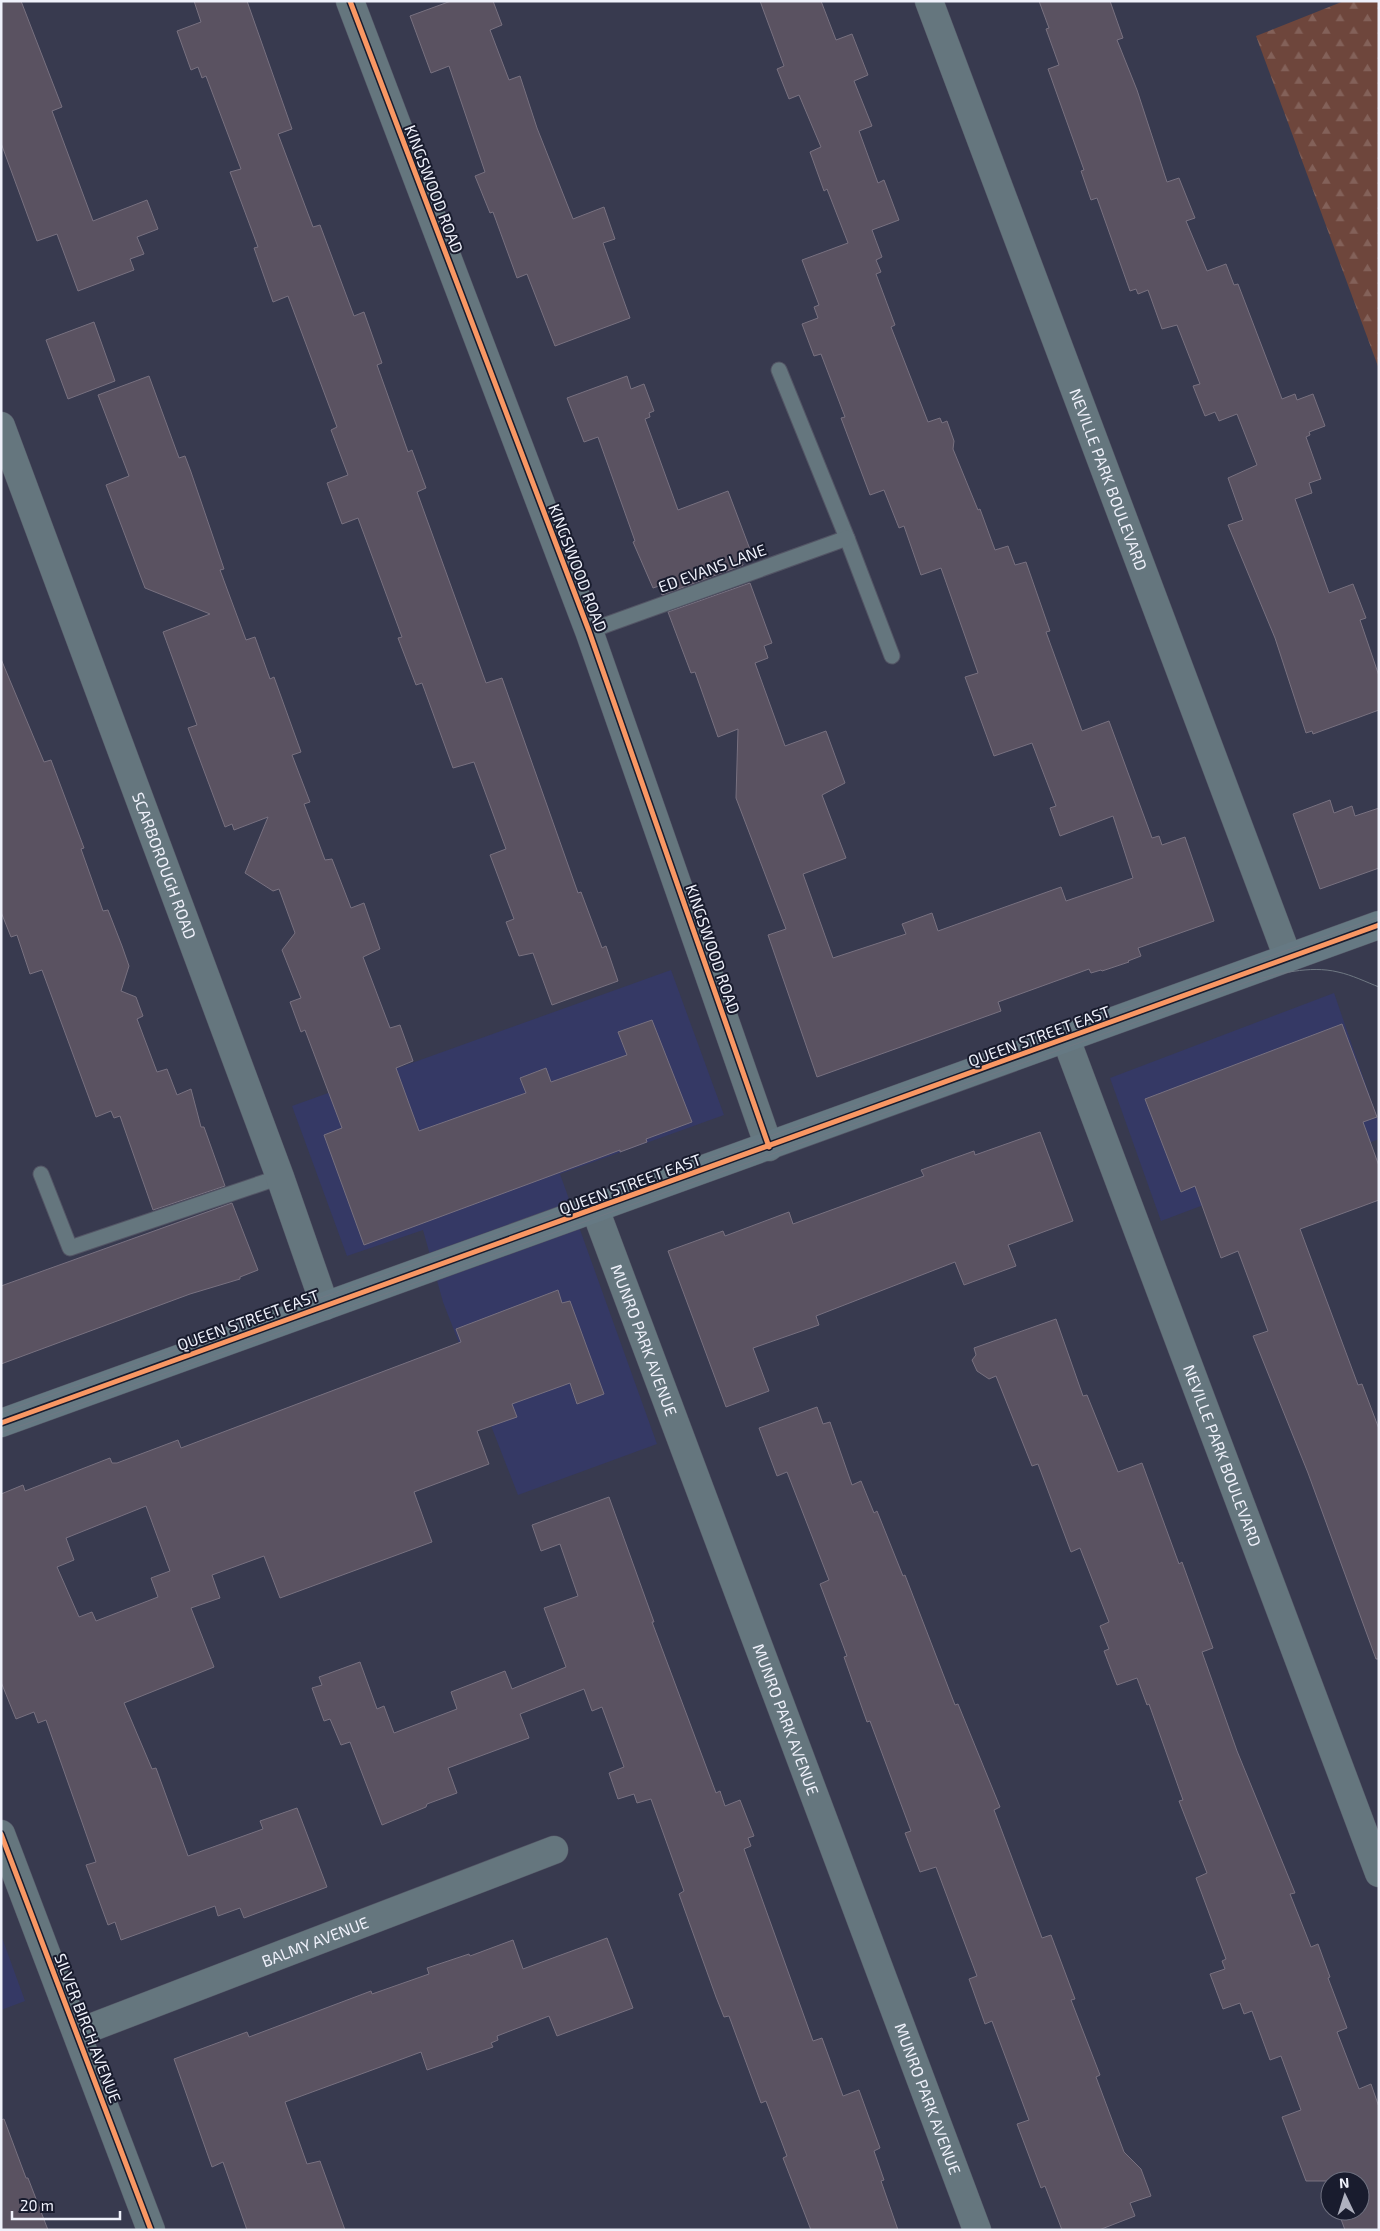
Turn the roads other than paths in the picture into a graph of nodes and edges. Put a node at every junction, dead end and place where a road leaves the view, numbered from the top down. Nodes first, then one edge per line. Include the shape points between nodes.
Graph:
1 (350, 1) edge
2 (929, 1) edge
3 (779, 370) dead end
4 (1, 426) edge
5 (847, 538) junction
6 (589, 631) junction
7 (892, 656) dead end
8 (1379, 925) edge
9 (1288, 958) junction
10 (1066, 1040) junction
11 (769, 1147) junction
12 (40, 1174) dead end
13 (280, 1177) junction
14 (595, 1209) junction
15 (325, 1306) junction
16 (1, 1423) edge
17 (1, 1834) edge
18 (554, 1850) dead end
19 (1379, 1873) edge
20 (77, 2034) junction
21 (151, 2230) edge
22 (977, 2230) edge

1 - 6 street, KINGSWOOD ROAD
2 - 9 street, NEVILLE PARK BOULEVARD
3 - 5 lane
4 - 13 street, SCARBOROUGH ROAD
5 - 6 lane, ED EVANS LANE
5 - 7 lane
6 - 11 street, KINGSWOOD ROAD
8 - 9 main road, QUEEN STREET EAST
9 - 10 main road, QUEEN STREET EAST
10 - 11 main road, QUEEN STREET EAST
10 - 19 street, NEVILLE PARK BOULEVARD
11 - 14 main road, QUEEN STREET EAST
12 - 13 lane via 70,1248
13 - 15 street, SCARBOROUGH ROAD
14 - 15 main road, QUEEN STREET EAST
14 - 22 street, MUNRO PARK AVENUE
15 - 16 main road, QUEEN STREET EAST
17 - 20 street, SILVER BIRCH AVENUE
18 - 20 street, BALMY AVENUE
20 - 21 street, SILVER BIRCH AVENUE

